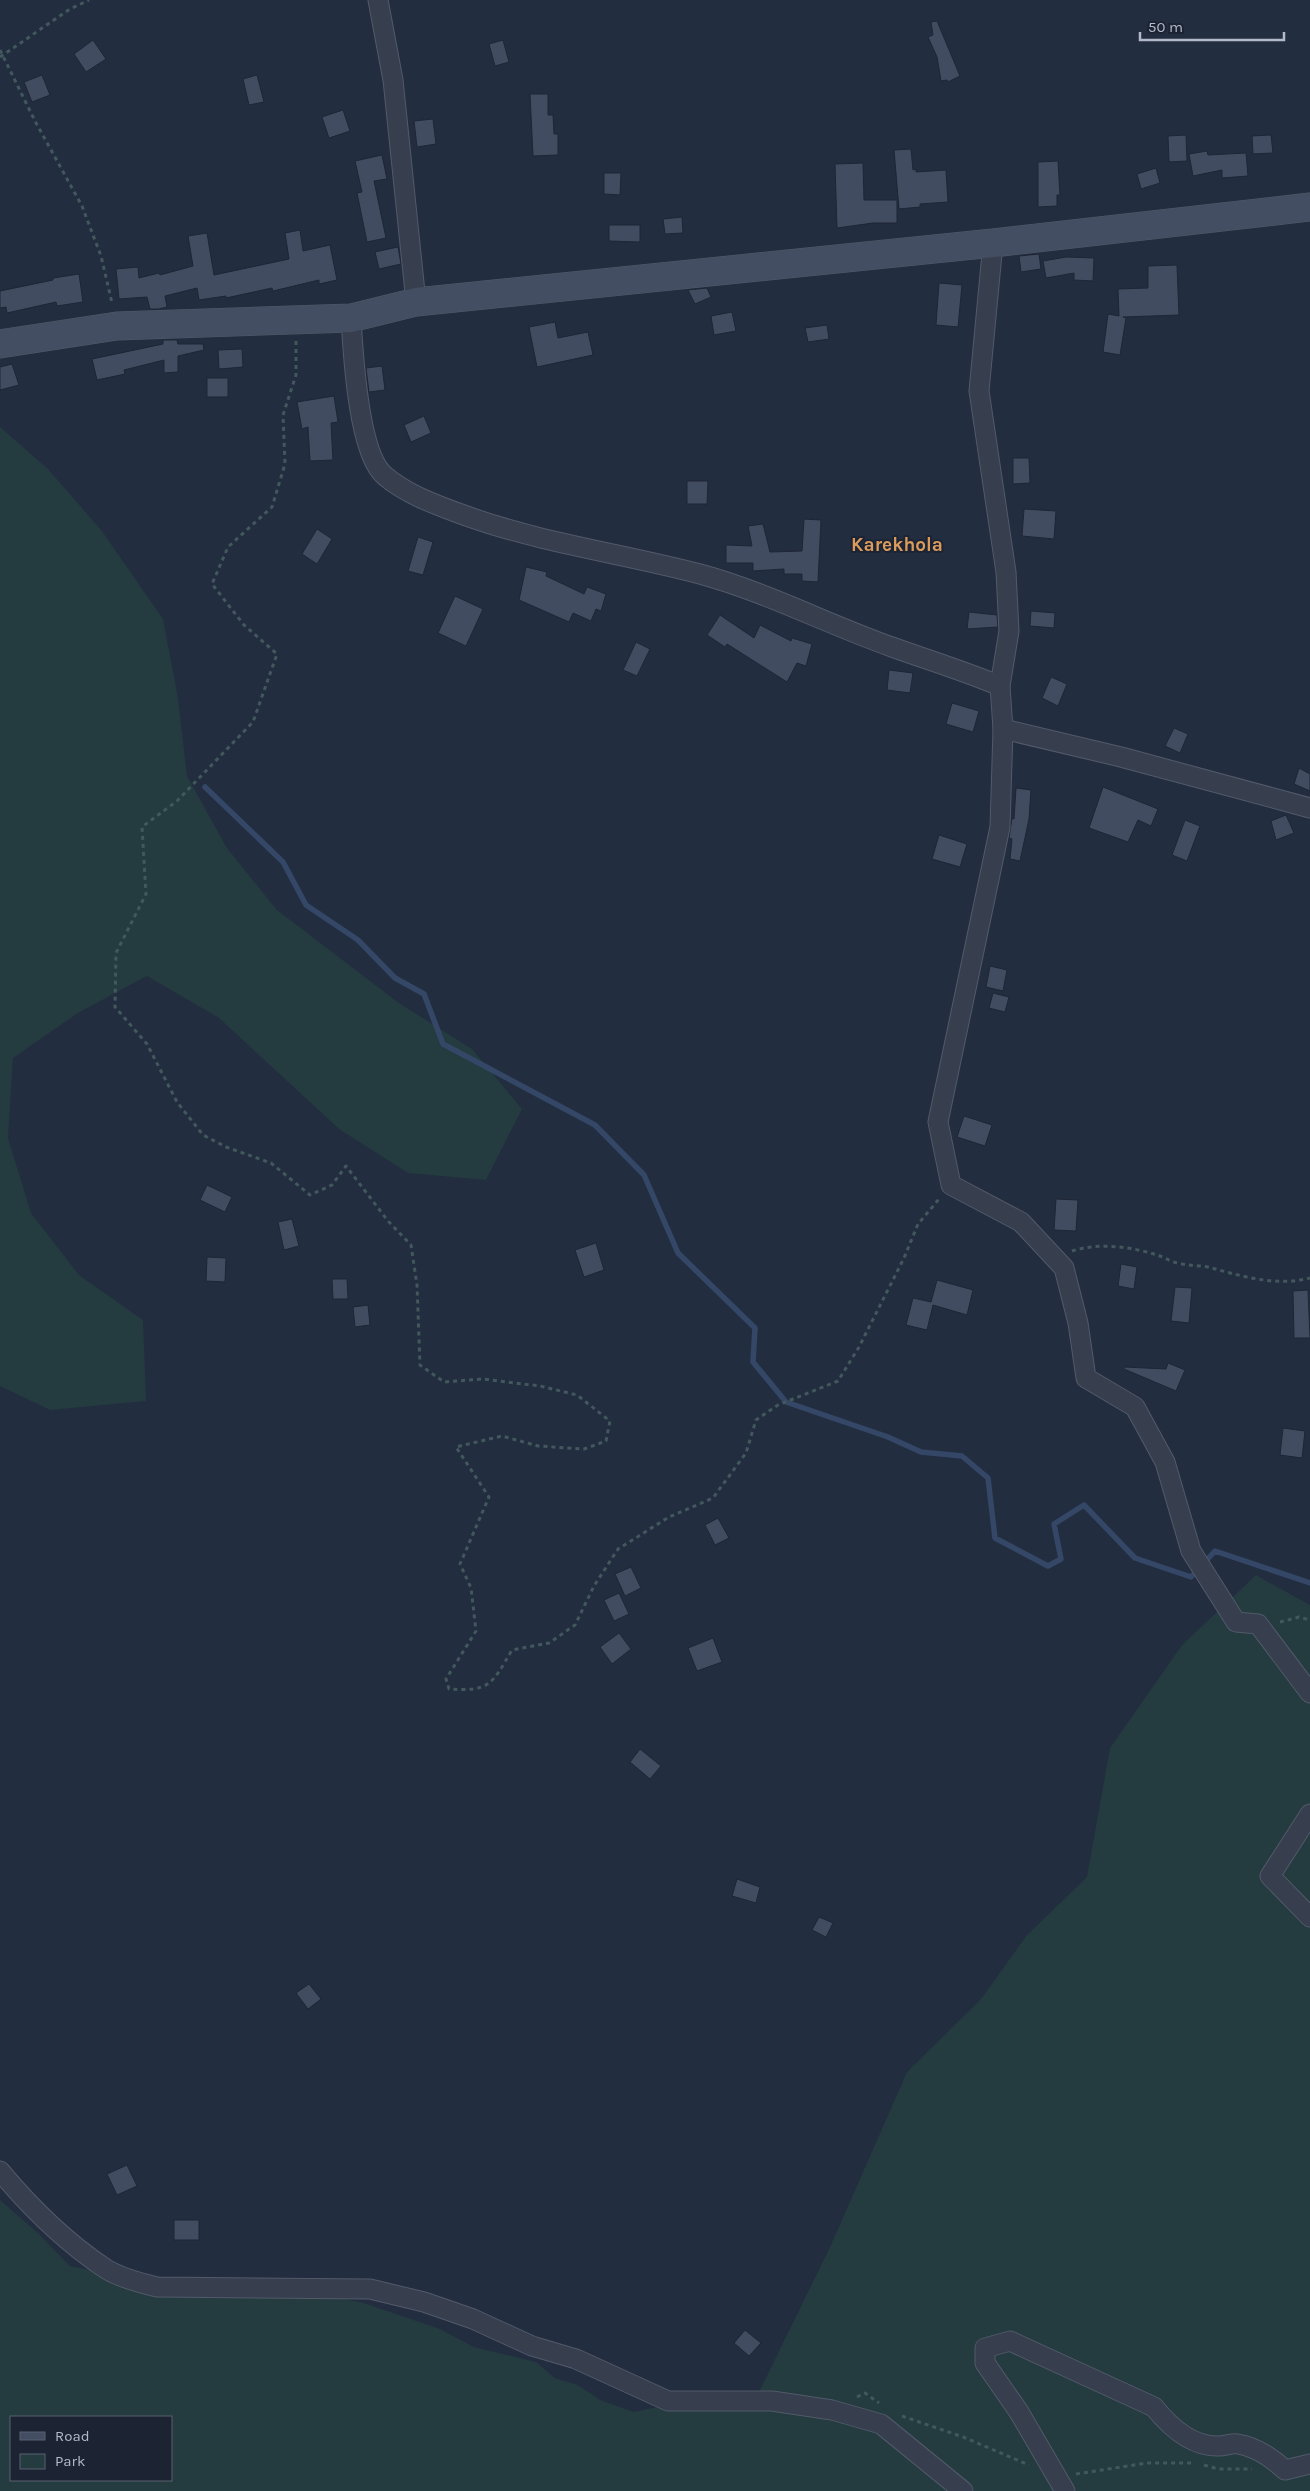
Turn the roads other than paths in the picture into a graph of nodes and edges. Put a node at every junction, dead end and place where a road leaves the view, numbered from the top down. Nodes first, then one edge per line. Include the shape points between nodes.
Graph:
1 (378, 0) edge
2 (1310, 207) edge
3 (993, 243) junction
4 (416, 302) junction
5 (352, 318) junction
6 (0, 344) edge
7 (1000, 686) junction
8 (1003, 729) junction
9 (1310, 808) edge
10 (1310, 1693) edge
11 (1310, 1814) edge
12 (1310, 1917) edge
13 (0, 2171) edge
14 (1310, 2464) edge
15 (962, 2491) edge
16 (1065, 2491) edge

1 - 4 street via 393,80
2 - 3 street
3 - 4 street
3 - 7 street via 979,391 1006,572 1008,631
4 - 5 street
5 - 6 street via 117,326
5 - 7 street via 353,367 367,443 383,475 431,503 557,544 702,575 770,597 892,647
7 - 8 street
8 - 9 street
8 - 10 street via 1000,827 938,1122 951,1185 1021,1222 1064,1268 1074,1304 1086,1378 1134,1408 1165,1462 1192,1551 1208,1577 1236,1622 1258,1624
11 - 12 street via 1270,1876
13 - 15 street via 55,2228 107,2269 132,2280 157,2288 370,2289 396,2294 473,2319 532,2346 576,2359 668,2401 772,2401 832,2410 881,2424
14 - 16 street via 1285,2470 1268,2454 1237,2444 1217,2447 1188,2438 1169,2425 1154,2408 1010,2341 985,2348 985,2364 1019,2412

